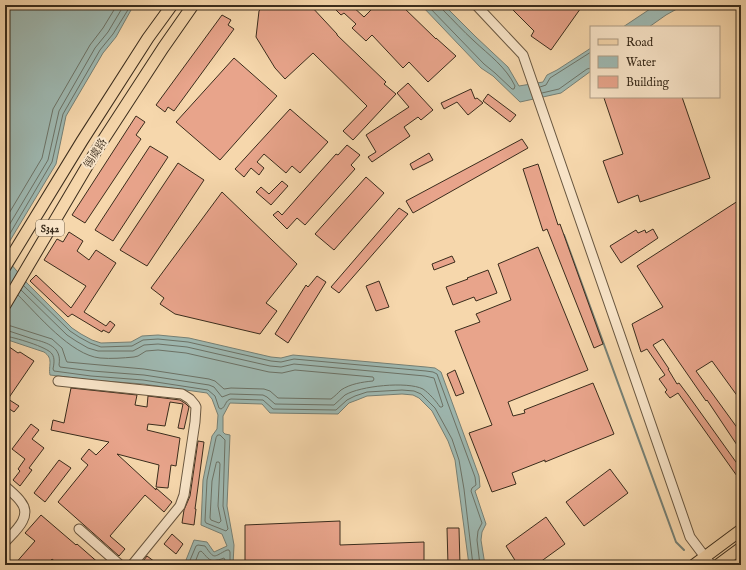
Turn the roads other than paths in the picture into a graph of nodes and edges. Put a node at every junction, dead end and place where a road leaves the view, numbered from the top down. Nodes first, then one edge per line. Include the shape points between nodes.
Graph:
1 (172, 5) edge
2 (193, 5) edge
3 (476, 5) edge
4 (5, 267) edge
5 (5, 305) edge
6 (58, 381) dead end
7 (5, 486) edge
8 (79, 529) dead end
9 (741, 530) edge
10 (5, 542) edge
11 (741, 548) edge
12 (708, 561) edge
13 (120, 565) edge
14 (132, 565) edge
15 (694, 565) edge
16 (718, 565) edge

1 - 4 main road, 锡虞路 / S342 via 82,141
2 - 5 main road, 锡虞路 / S342 via 162,48 96,151
3 - 12 street via 523,55 690,537
6 - 14 street via 182,394 195,405 195,422 184,495 180,506
7 - 10 street via 22,503 25,513 23,523
8 - 13 street
9 - 12 main road
11 - 16 main road
12 - 15 main road

